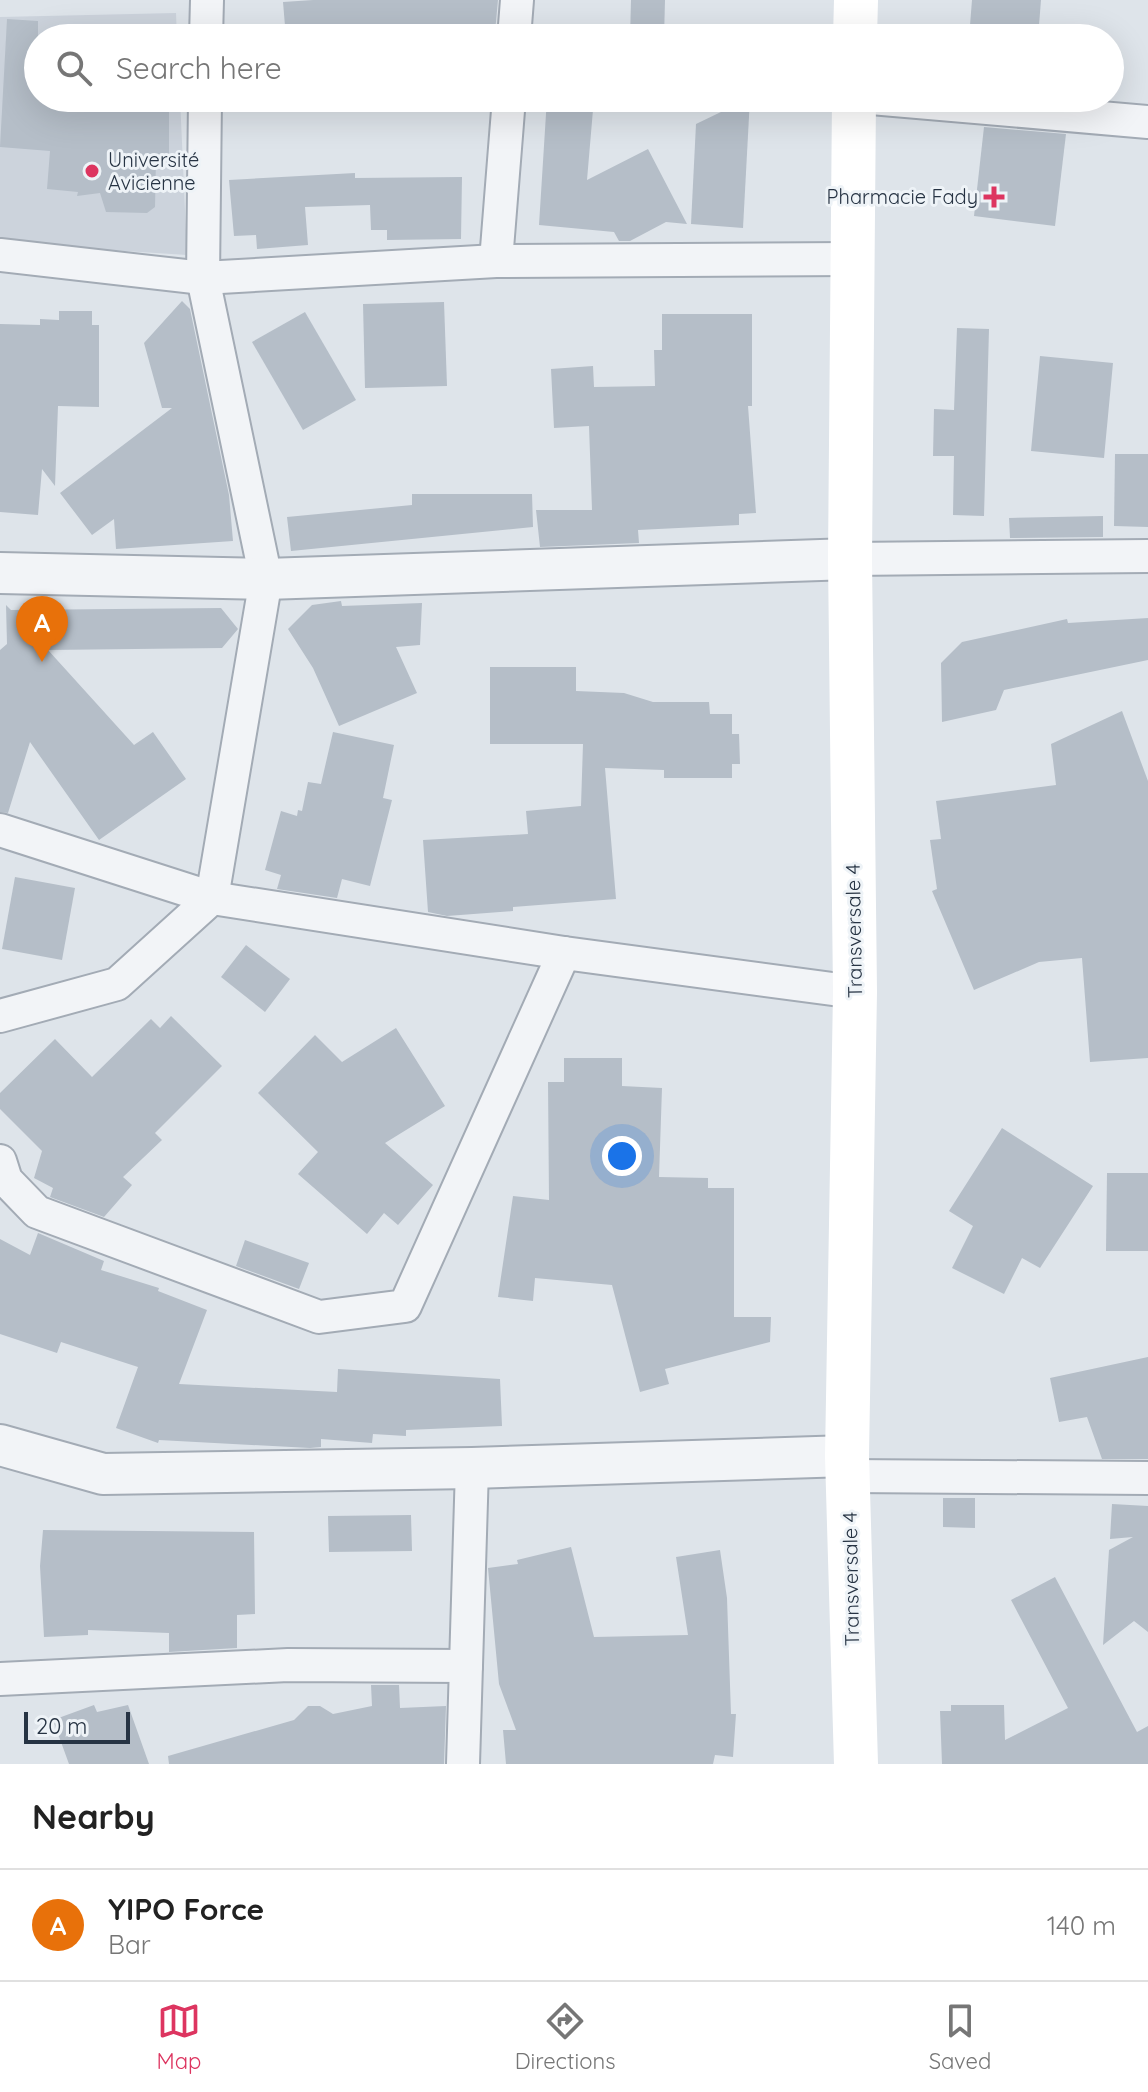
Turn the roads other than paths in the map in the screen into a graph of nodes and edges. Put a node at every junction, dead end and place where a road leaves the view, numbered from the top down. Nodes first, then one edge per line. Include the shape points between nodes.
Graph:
1 (207, 0) edge
2 (517, 0) edge
3 (856, 0) edge
4 (206, 24) edge
5 (515, 24) edge
6 (855, 24) edge
7 (205, 112) edge
8 (508, 112) edge
9 (854, 112) edge
10 (1033, 112) edge
11 (1148, 122) edge
12 (0, 255) edge
13 (852, 259) junction
14 (496, 261) junction
15 (203, 278) junction
16 (1148, 556) edge
17 (850, 559) junction
18 (0, 573) edge
19 (266, 579) junction
20 (0, 830) edge
21 (212, 898) junction
22 (564, 953) junction
23 (855, 992) junction
24 (0, 1016) edge
25 (0, 1161) edge
26 (0, 1445) edge
27 (848, 1466) junction
28 (472, 1468) junction
29 (1148, 1478) edge
30 (466, 1666) junction
31 (0, 1679) edge
32 (463, 1764) edge
33 (856, 1764) edge

1 - 4 street
2 - 5 street
3 - 6 main road
7 - 15 street
8 - 14 street
9 - 13 main road, Transversale 4
10 - 11 street
12 - 15 street
13 - 14 street
13 - 17 main road, Transversale 4
14 - 15 street
15 - 19 street
16 - 17 street
17 - 19 street
17 - 23 main road, Transversale 4
18 - 19 street
19 - 21 street
20 - 21 street
21 - 22 street
21 - 24 street via 117,984
22 - 23 street
22 - 25 street via 405,1306 319,1317 37,1212 6,1180
23 - 27 main road, Transversale 4
26 - 28 street via 103,1474
27 - 28 street
27 - 29 street
27 - 33 main road, Transversale 4
28 - 30 street
30 - 31 street via 288,1665
30 - 32 street

